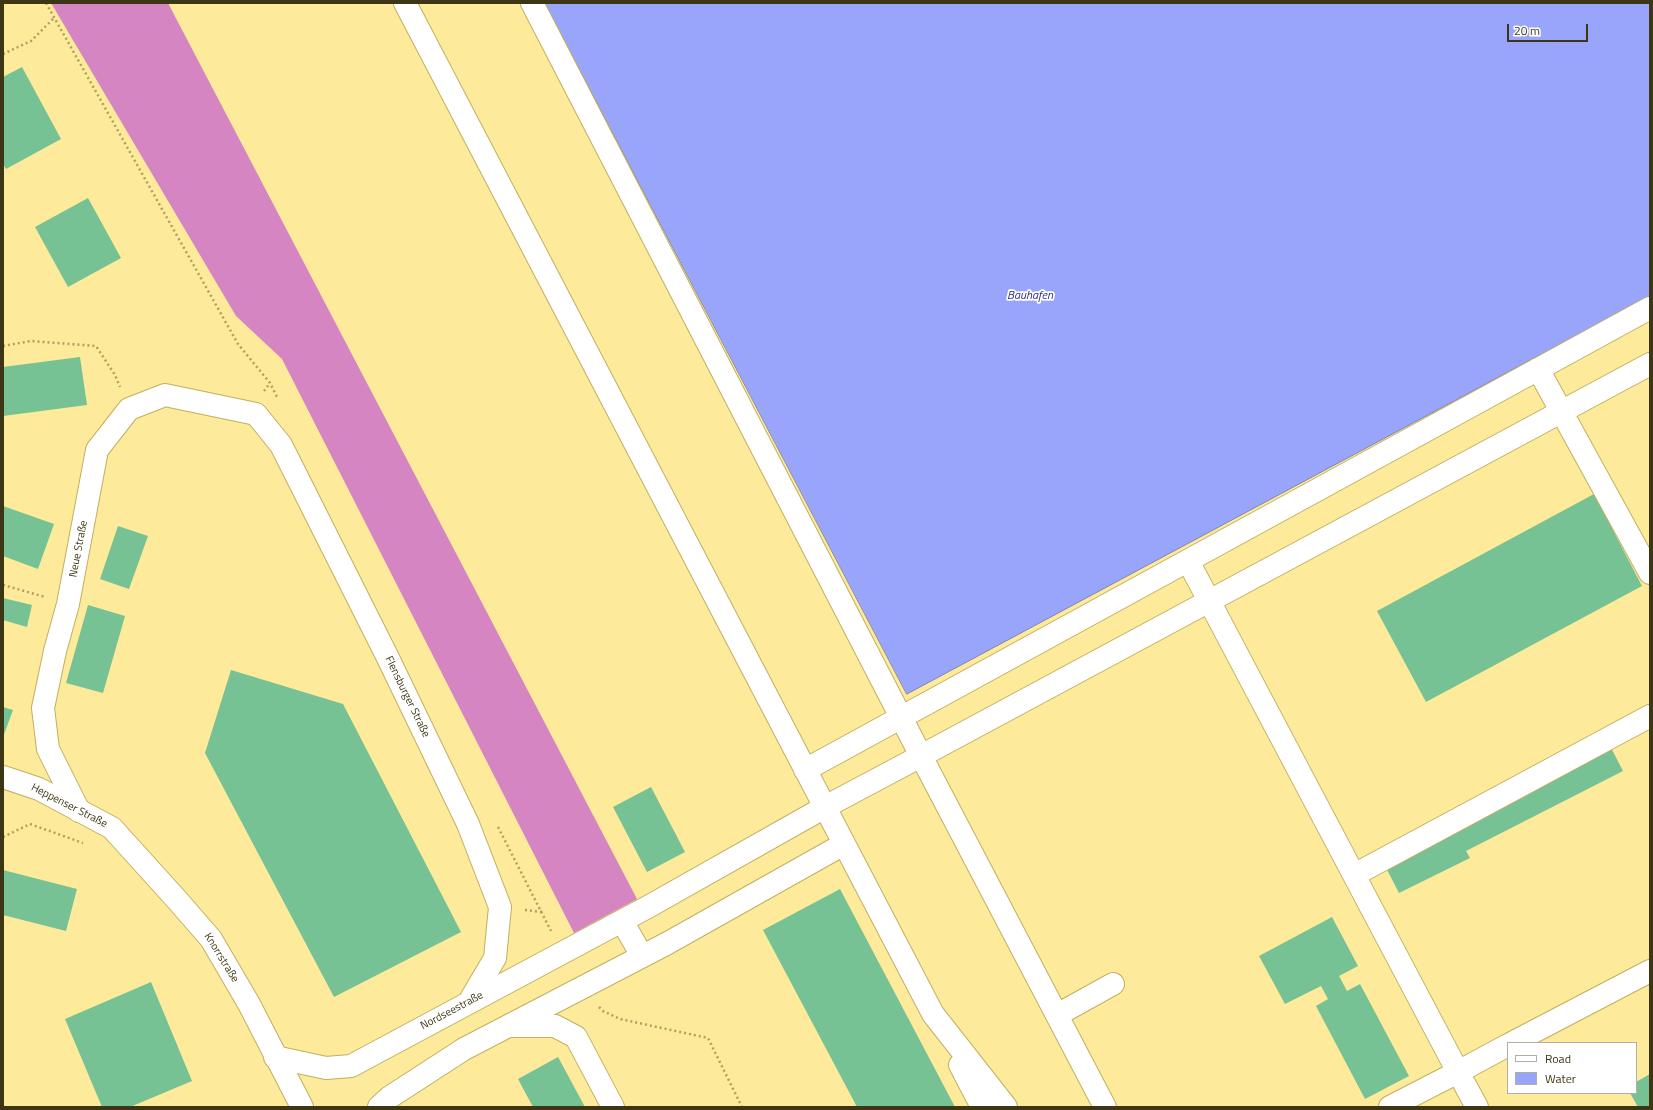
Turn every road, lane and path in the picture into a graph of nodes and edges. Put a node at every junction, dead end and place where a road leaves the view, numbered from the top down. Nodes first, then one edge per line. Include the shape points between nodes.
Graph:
1 (46, 3) edge
2 (405, 3) edge
3 (532, 3) edge
4 (54, 18) junction
5 (3, 54) edge
6 (1650, 308) edge
7 (3, 346) edge
8 (1650, 364) edge
9 (1538, 369) junction
10 (270, 383) dead end
11 (129, 409) junction
12 (1562, 411) junction
13 (1188, 560) junction
14 (1650, 573) edge
15 (3, 585) edge
16 (1209, 601) junction
17 (68, 604) junction
18 (1650, 716) edge
19 (901, 717) junction
20 (921, 756) junction
21 (805, 770) junction
22 (3, 777) edge
23 (825, 807) junction
24 (79, 811) junction
25 (112, 828) joint
26 (3, 837) edge
27 (844, 844) junction
28 (88, 845) dead end
29 (1354, 875) junction
30 (542, 912) dead end
31 (622, 921) junction
32 (563, 953) junction
33 (642, 956) junction
34 (1650, 971) edge
35 (1113, 984) dead end
36 (581, 988) junction
37 (470, 1002) junction
38 (933, 1014) junction
39 (1057, 1015) junction
40 (508, 1026) junction
41 (1514, 1042) edge
42 (1507, 1046) edge
43 (275, 1057) junction
44 (1458, 1072) junction
45 (302, 1107) edge
46 (379, 1107) edge
47 (613, 1107) edge
48 (742, 1107) edge
49 (982, 1107) edge
50 (1006, 1107) edge
51 (1105, 1107) edge
52 (1390, 1107) edge
53 (1477, 1107) edge

1 - 4 path
2 - 21 street
3 - 19 street
4 - 5 path via 31,41
4 - 10 path via 238,344
6 - 9 street
7 - 11 path via 31,341 96,346 116,375
8 - 12 street, Nordseestraße
9 - 12 street
9 - 13 street
11 - 17 street, Neue Straße via 97,450
11 - 37 street, Flensburger Straße via 165,395 246,411 256,414 281,445 468,824 500,907 495,958
12 - 14 street
12 - 16 street, Nordseestraße
13 - 16 street
13 - 19 street
15 - 17 path
16 - 20 street, Nordseestraße
16 - 29 street
17 - 24 street, Neue Straße via 43,708 48,749
18 - 29 street
19 - 20 street
19 - 21 street
20 - 23 street, Nordseestraße
20 - 39 street
21 - 23 street
22 - 24 street, Heppenser Straße via 39,789
23 - 27 street
23 - 31 street, Nordseestraße
24 - 25 street, Heppenser Straße
25 - 43 street, Knorrstraße via 211,939 249,1004
26 - 28 path via 30,824
27 - 33 street
27 - 38 street
29 - 44 street
30 - 32 path
31 - 32 street, Nordseestraße
31 - 33 street
32 - 37 street, Nordseestraße
33 - 36 street
34 - 41 street
35 - 39 street
36 - 40 street
36 - 48 path via 603,1011 620,1020 708,1038
37 - 43 street, Nordseestraße via 351,1066 326,1068
38 - 49 street
38 - 50 street
39 - 51 street
40 - 46 street via 464,1049 390,1097
40 - 47 street via 554,1026 576,1038
42 - 44 street
43 - 45 street, Knorrstraße
44 - 52 street
44 - 53 street

